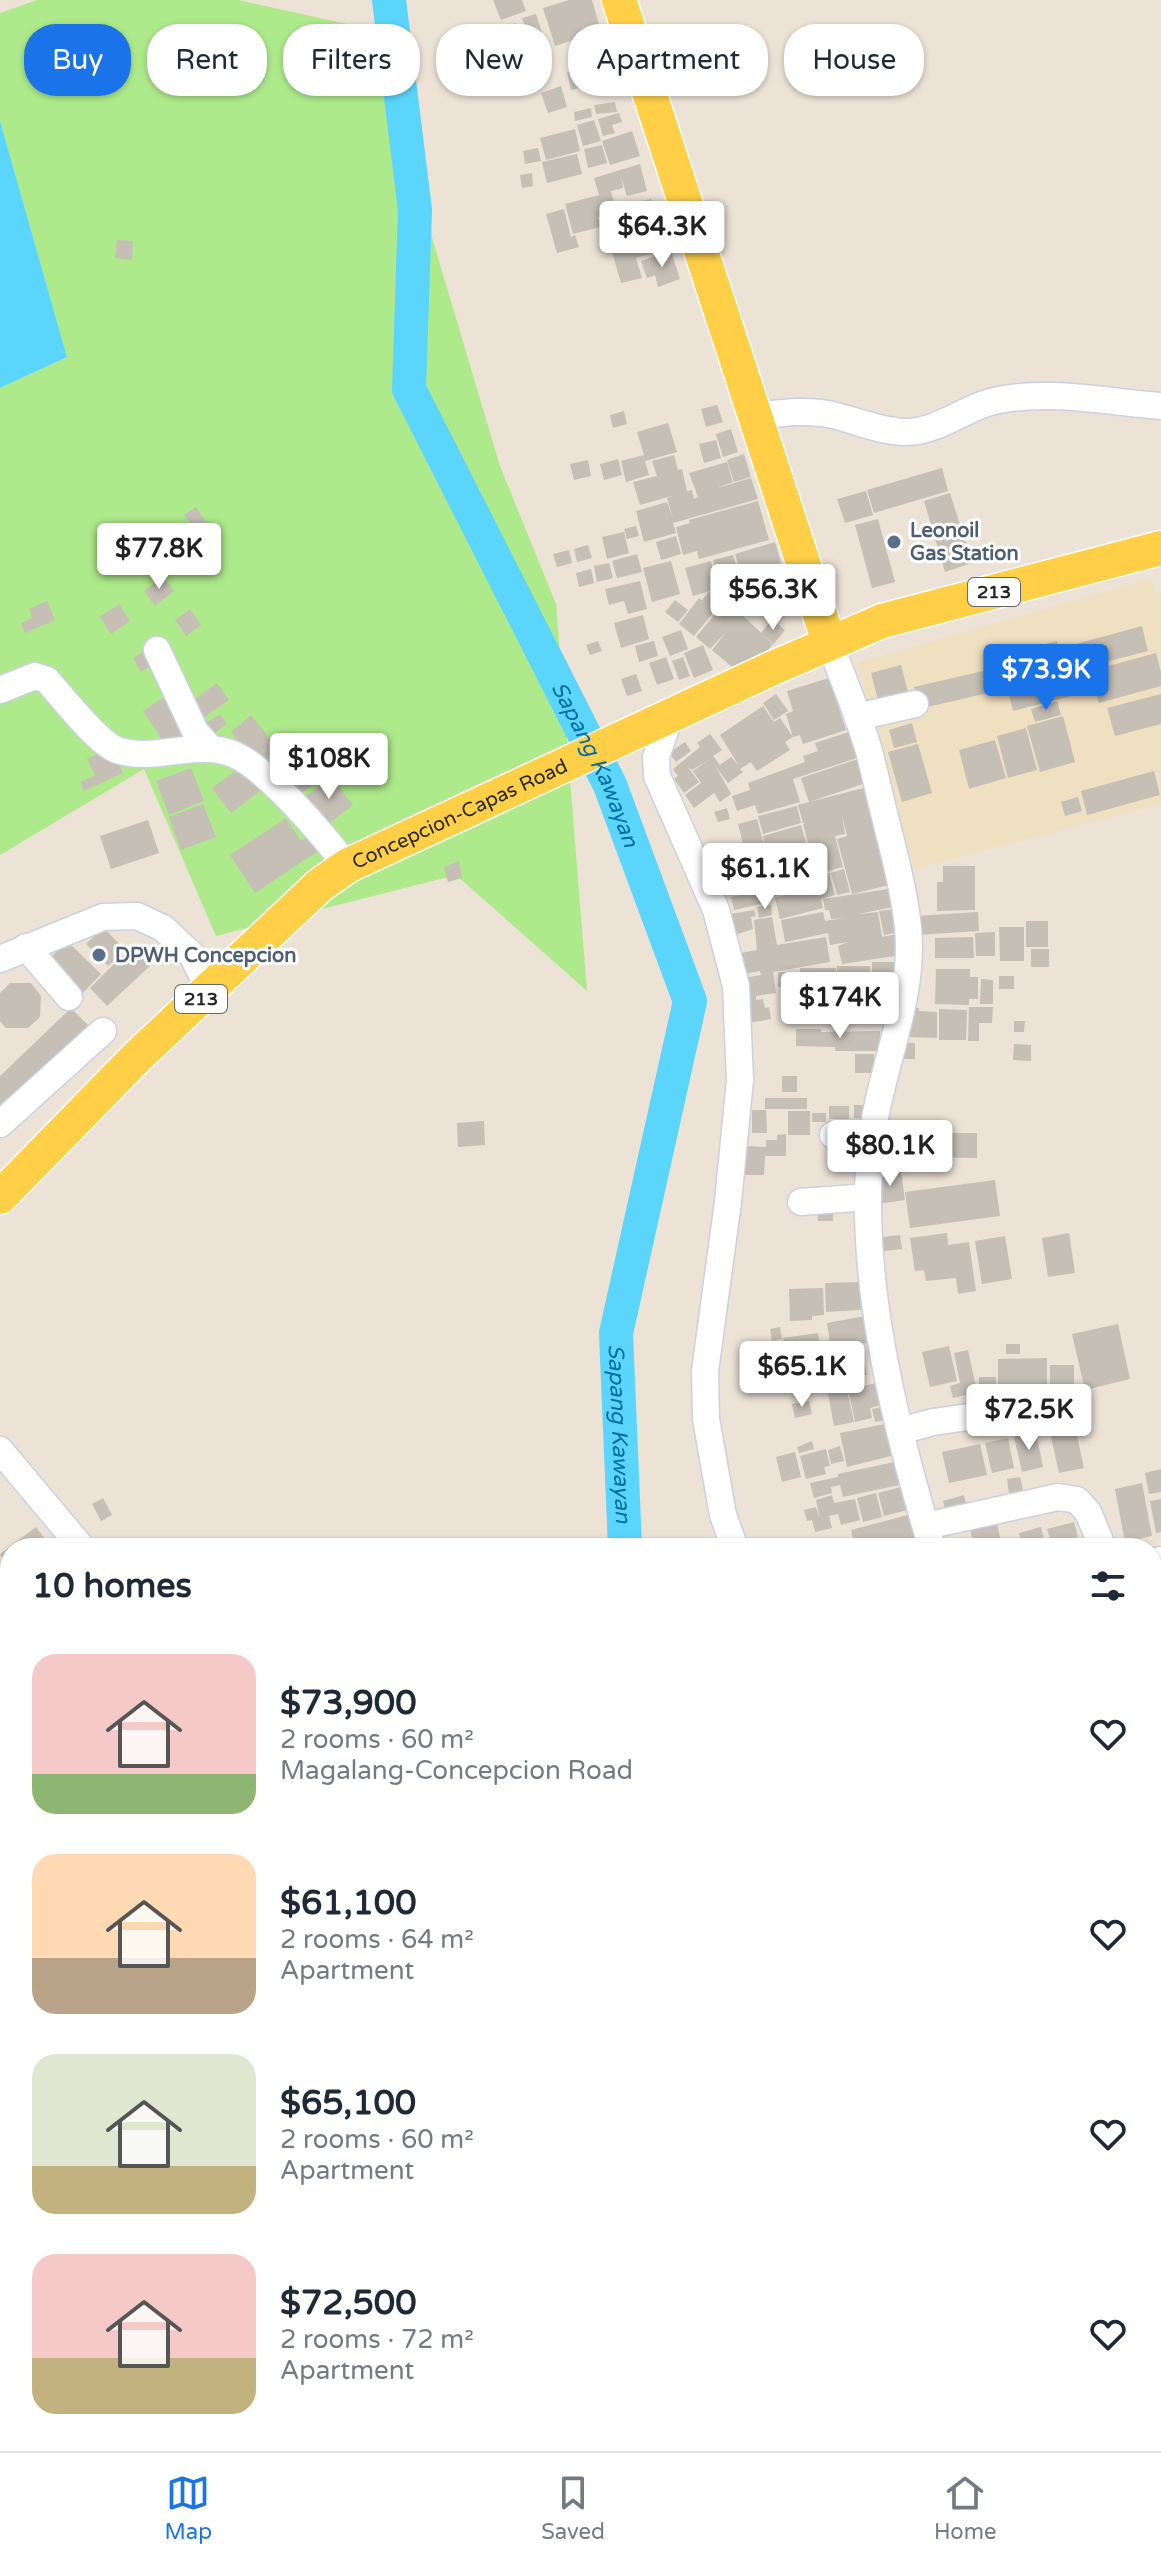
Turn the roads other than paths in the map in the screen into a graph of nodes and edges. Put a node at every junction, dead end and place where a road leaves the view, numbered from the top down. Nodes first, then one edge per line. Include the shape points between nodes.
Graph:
1 (619, 0) edge
2 (1161, 406) edge
3 (754, 416) junction
4 (1161, 548) edge
5 (829, 642) junction
6 (157, 650) dead end
7 (0, 690) edge
8 (915, 704) dead end
9 (857, 717) junction
10 (659, 721) junction
11 (210, 748) junction
12 (347, 866) junction
13 (26, 947) junction
14 (0, 959) edge
15 (210, 990) junction
16 (69, 997) dead end
17 (103, 1031) dead end
18 (0, 1124) edge
19 (872, 1134) junction
20 (833, 1135) dead end
21 (0, 1197) edge
22 (868, 1197) junction
23 (801, 1202) dead end
24 (975, 1416) dead end
25 (900, 1431) junction
26 (0, 1450) edge
27 (929, 1537) edge
28 (74, 1538) edge
29 (731, 1538) edge
30 (1099, 1538) edge

1 - 3 main road
2 - 3 street via 1033,396 989,403 930,428 906,432 800,411
3 - 5 main road
4 - 5 main road, 213 via 882,621
5 - 9 street
5 - 10 main road, Concepcion-Capas Road / 213
6 - 11 street via 195,731
7 - 11 street via 35,676 47,680 115,750 143,754
8 - 9 street
9 - 19 street via 901,881 908,928 903,1002
10 - 12 main road, Concepcion-Capas Road / 213
10 - 29 street via 657,776 716,910 736,986 740,1080 705,1371 706,1419
11 - 12 street via 255,767
12 - 15 main road, Concepcion-Capas Road / 213 via 320,885
13 - 14 street
13 - 15 street via 103,917 137,916 163,928 192,955
13 - 16 street
15 - 21 main road, Concepcion-Capas Road / 213
17 - 18 street
19 - 20 street
19 - 22 street
22 - 23 street
22 - 25 street via 873,1279
24 - 25 street
25 - 27 street
26 - 28 street
27 - 30 street via 1058,1497 1077,1500

